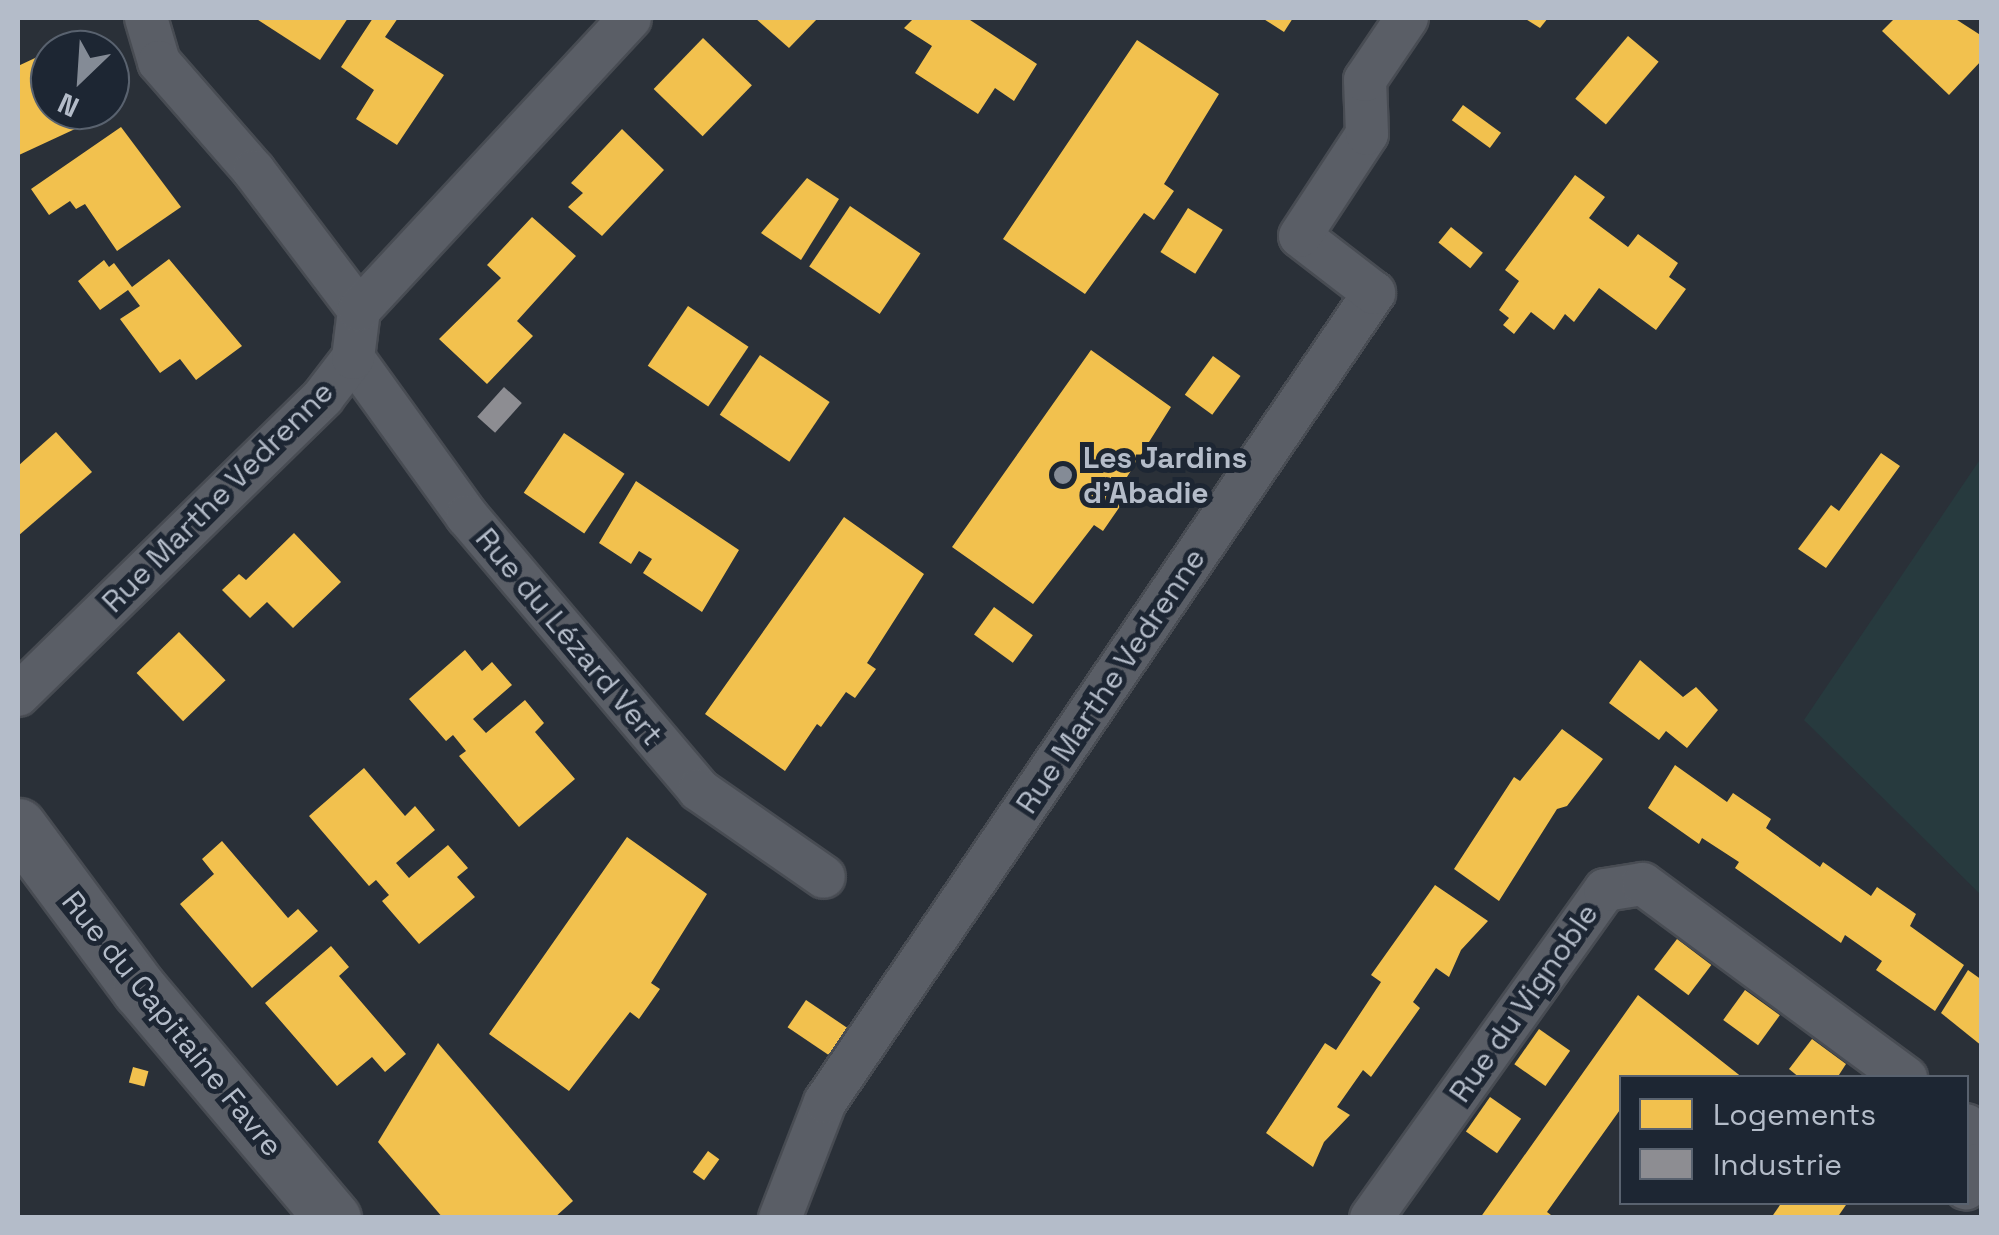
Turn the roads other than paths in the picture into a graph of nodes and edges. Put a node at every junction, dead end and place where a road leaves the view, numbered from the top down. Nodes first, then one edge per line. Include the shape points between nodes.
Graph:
1 (146, 18) edge
2 (630, 18) edge
3 (1407, 18) edge
4 (358, 310) junction
5 (353, 358) junction
6 (18, 695) edge
7 (18, 826) edge
8 (824, 877) dead end
9 (1902, 1075) edge
10 (1969, 1136) edge
11 (1969, 1182) edge
12 (333, 1218) edge
13 (780, 1218) edge
14 (1372, 1218) edge

1 - 4 street via 159,62 254,170
2 - 4 street
3 - 13 street, Rue Marthe Vedrenne via 1365,80 1367,134 1300,236 1374,293 825,1102
4 - 5 street, Rue Marthe Vedrenne
5 - 6 street, Rue Marthe Vedrenne via 323,397
5 - 8 street, Rue du Lézard Vert via 467,516 699,790
7 - 12 street, Rue du Capitaine Favre via 140,990
9 - 14 street, Rue du Vignoble via 1643,884 1605,890
10 - 11 street via 1977,1164

